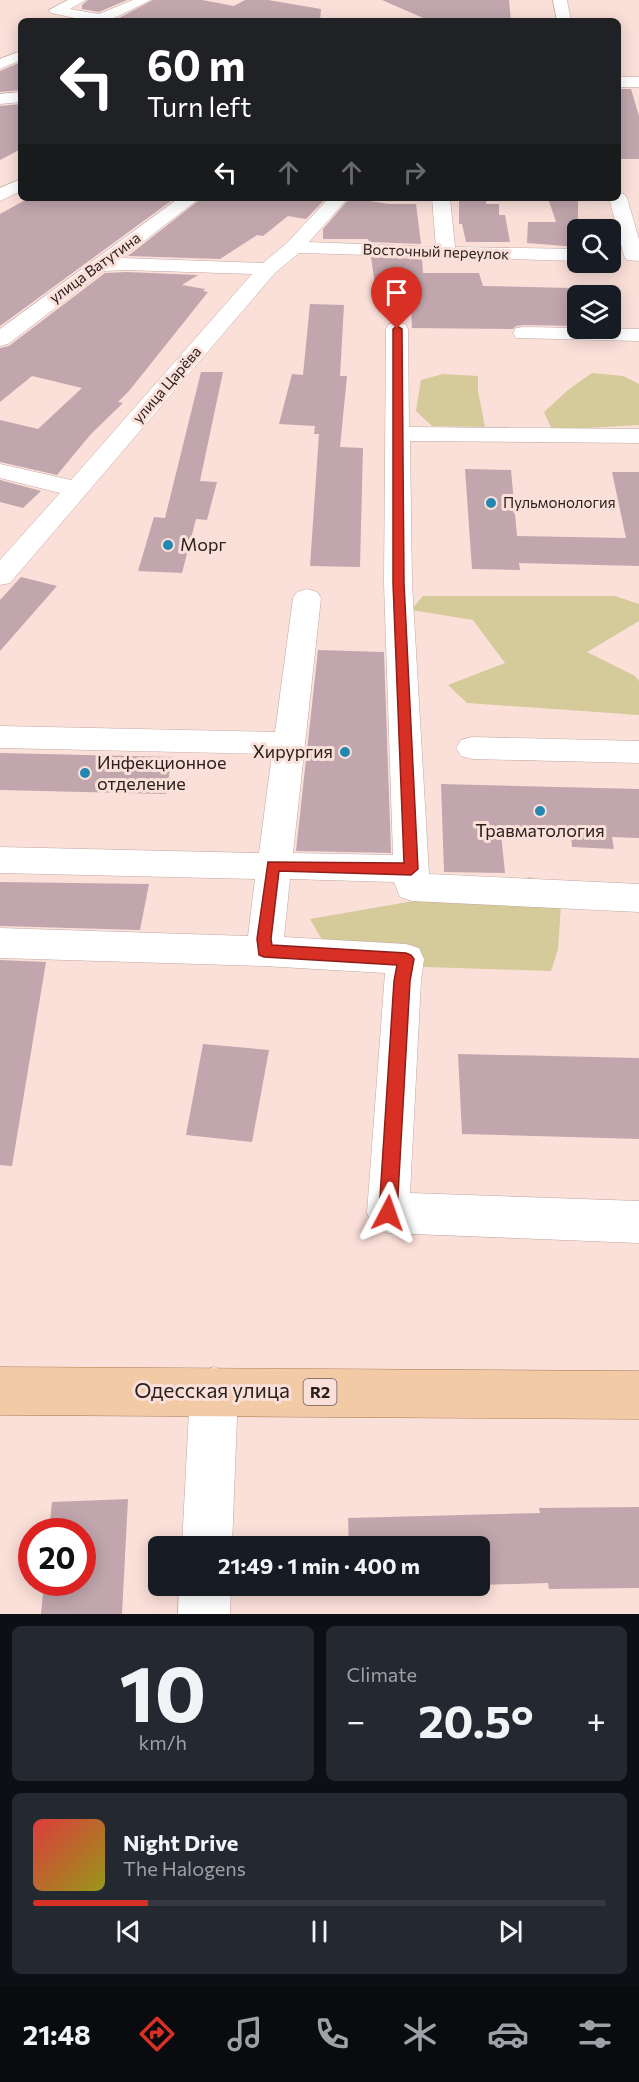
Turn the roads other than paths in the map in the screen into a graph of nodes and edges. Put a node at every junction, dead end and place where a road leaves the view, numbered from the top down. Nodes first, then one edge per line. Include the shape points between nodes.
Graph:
1 (79, 0) edge
2 (144, 0) edge
3 (560, 0) edge
4 (90, 18) edge
5 (103, 18) edge
6 (563, 18) edge
7 (18, 56) edge
8 (0, 64) edge
9 (621, 82) edge
10 (639, 82) edge
11 (18, 98) edge
12 (0, 99) edge
13 (0, 110) edge
14 (18, 113) edge
15 (18, 186) edge
16 (0, 196) edge
17 (187, 201) edge
18 (336, 201) edge
19 (441, 201) edge
20 (619, 201) edge
21 (294, 247) junction
22 (446, 253) junction
23 (567, 255) edge
24 (621, 255) edge
25 (636, 256) edge
26 (96, 266) junction
27 (268, 269) junction
28 (397, 329) dead end
29 (524, 333) dead end
30 (639, 335) edge
31 (0, 339) edge
32 (398, 434) junction
33 (639, 436) edge
34 (0, 471) edge
35 (77, 489) junction
36 (0, 577) edge
37 (307, 598) dead end
38 (0, 737) edge
39 (288, 743) junction
40 (472, 747) dead end
41 (639, 752) edge
42 (0, 860) edge
43 (273, 866) junction
44 (411, 869) junction
45 (639, 898) edge
46 (0, 943) edge
47 (264, 951) junction
48 (639, 1222) edge
49 (0, 1391) edge
50 (214, 1391) junction
51 (639, 1395) edge
52 (207, 1536) edge
53 (205, 1596) edge
54 (204, 1614) edge

1 - 4 street via 56,10
2 - 5 street
3 - 6 street
7 - 8 street
9 - 10 street
11 - 12 street
13 - 14 street
15 - 16 street
17 - 26 street, улица Ватутина
18 - 21 street, улица Царёва
19 - 22 street
20 - 25 street
21 - 22 street, Восточный переулок
21 - 27 street, улица Царёва
22 - 23 street, Восточный переулок
24 - 25 street
26 - 27 street
26 - 31 street, улица Ватутина
27 - 35 street, улица Царёва
28 - 32 street
29 - 30 street
32 - 33 street
32 - 44 street via 398,583
34 - 35 street
35 - 36 street, улица Царёва
37 - 39 street
38 - 39 street
39 - 43 street
40 - 41 street
42 - 43 street
43 - 44 street
43 - 47 street
44 - 45 street via 412,887
46 - 47 street
47 - 48 street via 406,959 388,1213
49 - 50 main road, Одесская улица / R2
50 - 51 main road, Одесская улица / R2
50 - 52 street
53 - 54 street

